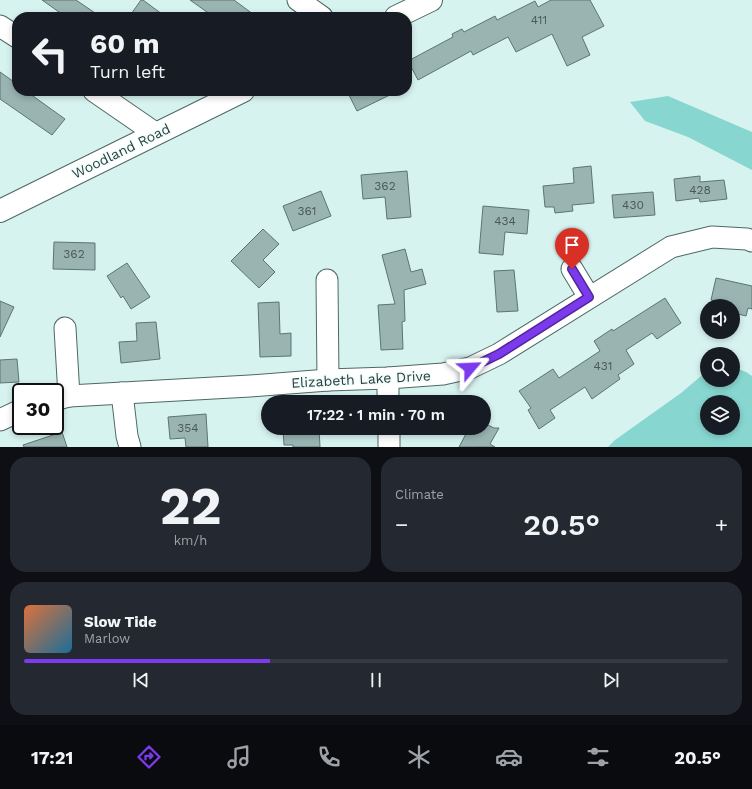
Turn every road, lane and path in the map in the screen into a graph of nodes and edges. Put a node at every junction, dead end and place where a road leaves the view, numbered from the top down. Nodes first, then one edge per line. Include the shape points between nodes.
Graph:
1 (298, 0) edge
2 (431, 0) edge
3 (315, 12) edge
4 (406, 12) edge
5 (0, 26) edge
6 (12, 34) edge
7 (101, 96) edge
8 (233, 96) edge
9 (155, 133) junction
10 (0, 211) edge
11 (752, 241) edge
12 (572, 269) dead end
13 (327, 280) dead end
14 (589, 297) junction
15 (65, 328) dead end
16 (388, 378) junction
17 (328, 380) junction
18 (63, 383) edge
19 (122, 393) junction
20 (388, 395) edge
21 (64, 398) edge
22 (12, 414) edge
23 (0, 420) edge
24 (388, 435) edge
25 (130, 447) edge
26 (389, 447) edge

1 - 3 street
2 - 4 main road
5 - 6 street
7 - 9 street
8 - 9 main road, Woodland Road
9 - 10 main road, Woodland Road
11 - 14 street, Elizabeth Lake Drive via 712,237 671,247
12 - 14 street
13 - 17 street
14 - 16 street, Elizabeth Lake Drive via 499,354 470,368 443,374
15 - 18 street
16 - 17 street, Elizabeth Lake Drive
16 - 20 street
17 - 19 street, Elizabeth Lake Drive
19 - 21 street, Elizabeth Lake Drive
19 - 25 street
22 - 23 street
24 - 26 street

